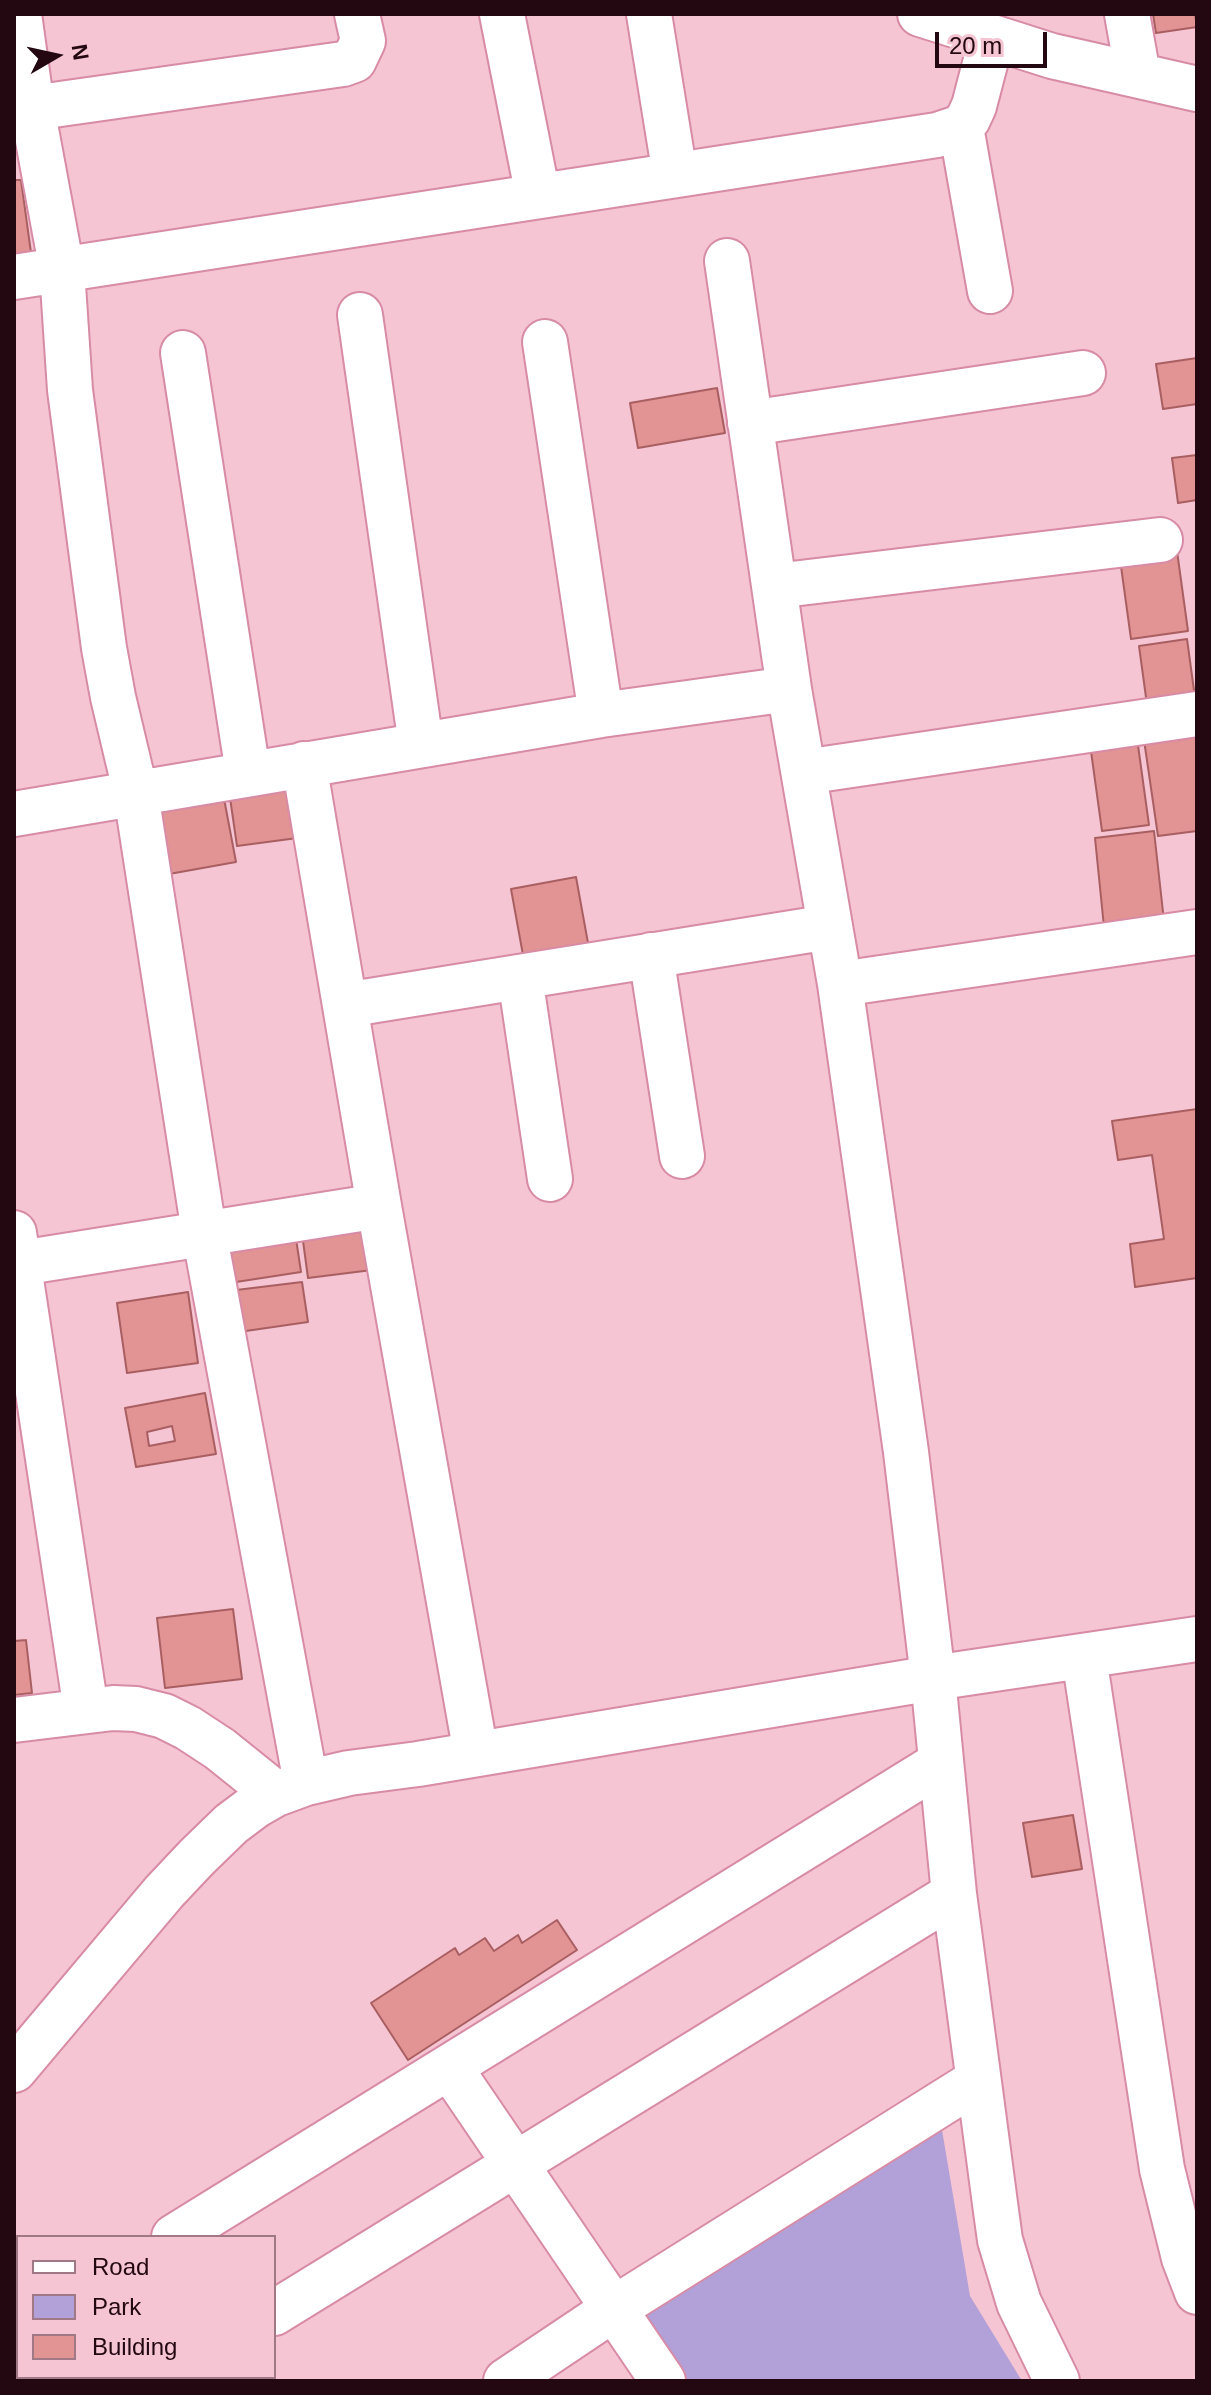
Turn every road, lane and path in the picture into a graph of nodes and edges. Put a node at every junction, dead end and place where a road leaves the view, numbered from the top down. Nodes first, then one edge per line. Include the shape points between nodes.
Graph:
1 (19, 14) edge
2 (357, 14) edge
3 (502, 14) edge
4 (649, 14) edge
5 (920, 14) edge
6 (1127, 14) edge
7 (992, 37) junction
8 (1138, 75) junction
9 (1197, 89) edge
10 (32, 108) junction
11 (961, 127) junction
12 (675, 175) junction
13 (538, 196) junction
14 (727, 261) dead end
15 (62, 270) junction
16 (14, 277) edge
17 (990, 291) dead end
18 (360, 315) dead end
19 (545, 342) dead end
20 (183, 353) dead end
21 (1083, 373) dead end
22 (750, 423) junction
23 (1160, 540) dead end
24 (775, 586) junction
25 (789, 689) junction
26 (1197, 714) edge
27 (601, 715) junction
28 (421, 745) junction
29 (304, 764) junction
30 (804, 772) junction
31 (248, 773) junction
32 (136, 794) junction
33 (14, 814) edge
34 (829, 927) junction
35 (1197, 932) edge
36 (651, 955) junction
37 (520, 977) junction
38 (840, 984) junction
39 (345, 1005) junction
40 (682, 1156) dead end
41 (550, 1179) dead end
42 (379, 1206) junction
43 (204, 1232) junction
44 (16, 1253) edge
45 (1197, 1639) edge
46 (1084, 1657) junction
47 (933, 1678) junction
48 (86, 1710) junction
49 (14, 1720) edge
50 (476, 1754) junction
51 (939, 1764) junction
52 (291, 1789) junction
53 (954, 1894) junction
54 (450, 2068) junction
55 (14, 2070) edge
56 (977, 2081) junction
57 (516, 2165) junction
58 (177, 2235) edge
59 (1197, 2292) edge
60 (615, 2308) junction
61 (276, 2312) edge
62 (506, 2381) edge
63 (663, 2381) edge
64 (1057, 2381) edge

1 - 10 street
2 - 10 street via 363,41 354,60 343,64
3 - 13 street
4 - 12 street
5 - 7 street
6 - 8 street
7 - 8 street
7 - 11 street via 974,106
8 - 9 street
10 - 15 street
11 - 12 street
11 - 17 street
12 - 13 street
13 - 15 street
14 - 22 street
15 - 16 street
15 - 32 street via 70,390 104,648
18 - 28 street
19 - 27 street
20 - 31 street
21 - 22 street
22 - 24 street
23 - 24 street
24 - 25 street
25 - 27 street
25 - 30 street
26 - 30 street
27 - 28 street
28 - 29 street
29 - 31 street
29 - 39 street
30 - 34 street
31 - 32 street
32 - 33 street
32 - 43 street
34 - 36 street
34 - 38 street
35 - 38 street
36 - 37 street
36 - 40 street
37 - 39 street
37 - 41 street
38 - 47 street
39 - 42 street
42 - 43 street
42 - 50 street
43 - 44 street
43 - 52 street
44 - 48 street
45 - 46 street
46 - 47 street
46 - 59 street via 1162,2169
47 - 50 street
47 - 51 street
48 - 49 street
48 - 52 street via 136,1709 164,1716
50 - 52 street via 349,1773
51 - 53 street
51 - 54 street
52 - 55 street via 255,1806 197,1857
53 - 56 street
53 - 57 street
54 - 57 street
54 - 58 street
56 - 60 street
56 - 64 street via 1000,2240 1019,2303
57 - 60 street
57 - 61 street
60 - 62 street
60 - 63 street

